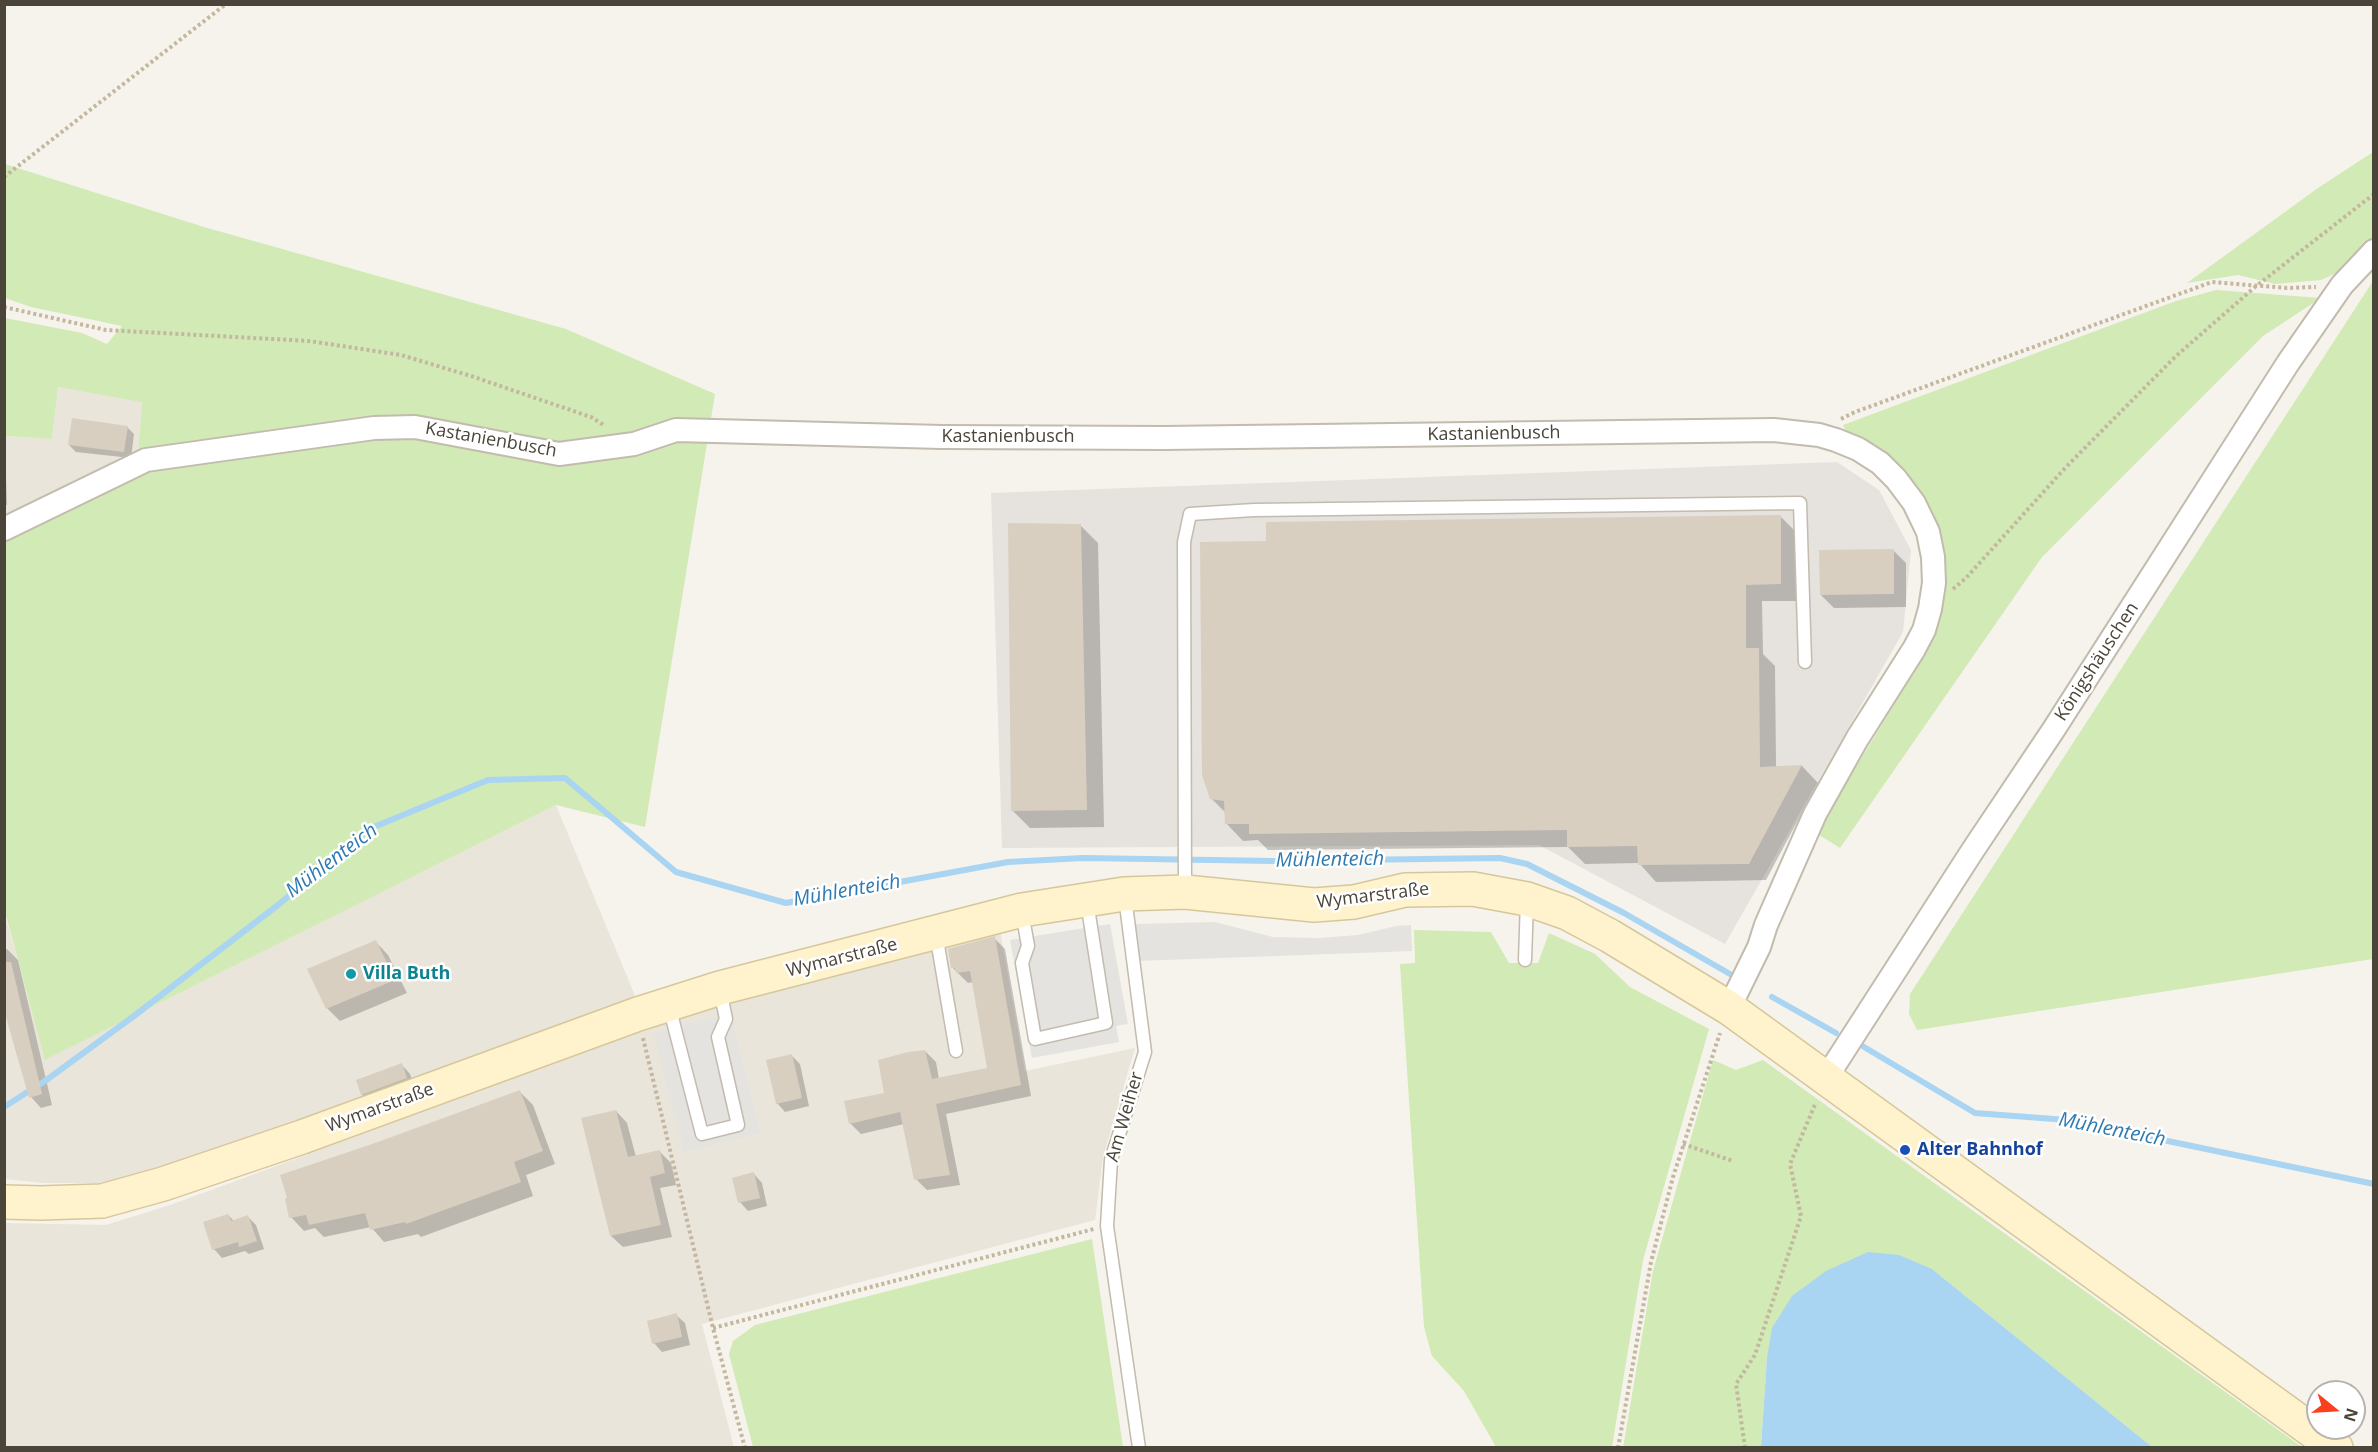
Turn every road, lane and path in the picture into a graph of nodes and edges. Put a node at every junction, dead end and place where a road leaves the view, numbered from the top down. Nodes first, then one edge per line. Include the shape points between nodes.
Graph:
1 (226, 4) edge
2 (4, 177) edge
3 (2373, 195) edge
4 (2373, 251) edge
5 (2342, 285) junction
6 (2255, 287) junction
7 (4, 307) edge
8 (1819, 435) junction
9 (634, 444) junction
10 (4, 529) edge
11 (1932, 596) junction
12 (1805, 662) dead end
13 (1185, 883) junction
14 (1124, 894) junction
15 (1527, 899) junction
16 (1087, 900) junction
17 (1022, 910) junction
18 (936, 934) junction
19 (1525, 960) dead end
20 (720, 988) junction
21 (1729, 1008) junction
22 (653, 1010) junction
23 (956, 1051) dead end
24 (1826, 1078) junction
25 (1683, 1144) junction
26 (1733, 1161) dead end
27 (4, 1202) edge
28 (1107, 1226) junction
29 (713, 1328) junction
30 (745, 1448) edge
31 (1139, 1448) edge
32 (1618, 1448) edge
33 (1745, 1448) edge
34 (2336, 1448) edge

1 - 2 path
3 - 6 path
4 - 5 street, Königshäuschen
5 - 6 path
5 - 24 street, Königshäuschen
6 - 8 path via 2212,282 1855,412
6 - 11 path via 2175,357 2066,466 1962,583
7 - 9 path via 106,330 309,341 401,355 591,417
8 - 9 street, Kastanienbusch via 1774,430 1117,438 676,430
8 - 11 street, Kastanienbusch via 1869,456 1906,490 1928,532 1934,571
9 - 10 street, Kastanienbusch via 559,454 415,427 374,428 146,460
11 - 21 street, Kastanienbusch via 1920,639 1815,814
12 - 13 lane via 1800,503 1190,514 1184,542
13 - 14 main road, Wymarstraße
13 - 15 main road, Wymarstraße via 1314,905 1354,902 1422,888 1473,889
14 - 16 main road, Wymarstraße
14 - 28 lane, Am Weiher via 1145,1052 1111,1160
15 - 19 lane
15 - 21 main road, Wymarstraße via 1567,913 1610,936
16 - 17 main road, Wymarstraße
16 - 17 lane via 1106,1023 1035,1039 1022,963 1028,946
17 - 18 main road, Wymarstraße
18 - 20 main road, Wymarstraße
18 - 23 lane
20 - 22 main road, Wymarstraße
20 - 22 lane via 726,1019 718,1037 738,1125 702,1134
21 - 24 main road, Wymarstraße
21 - 25 path
22 - 27 main road, Wymarstraße via 163,1184 102,1201
22 - 29 path
24 - 33 path via 1790,1164 1801,1216 1755,1355 1736,1384
24 - 34 main road, Wymarstraße
25 - 26 path
25 - 32 path via 1651,1262
28 - 29 path
28 - 31 lane, Am Weiher
29 - 30 path

